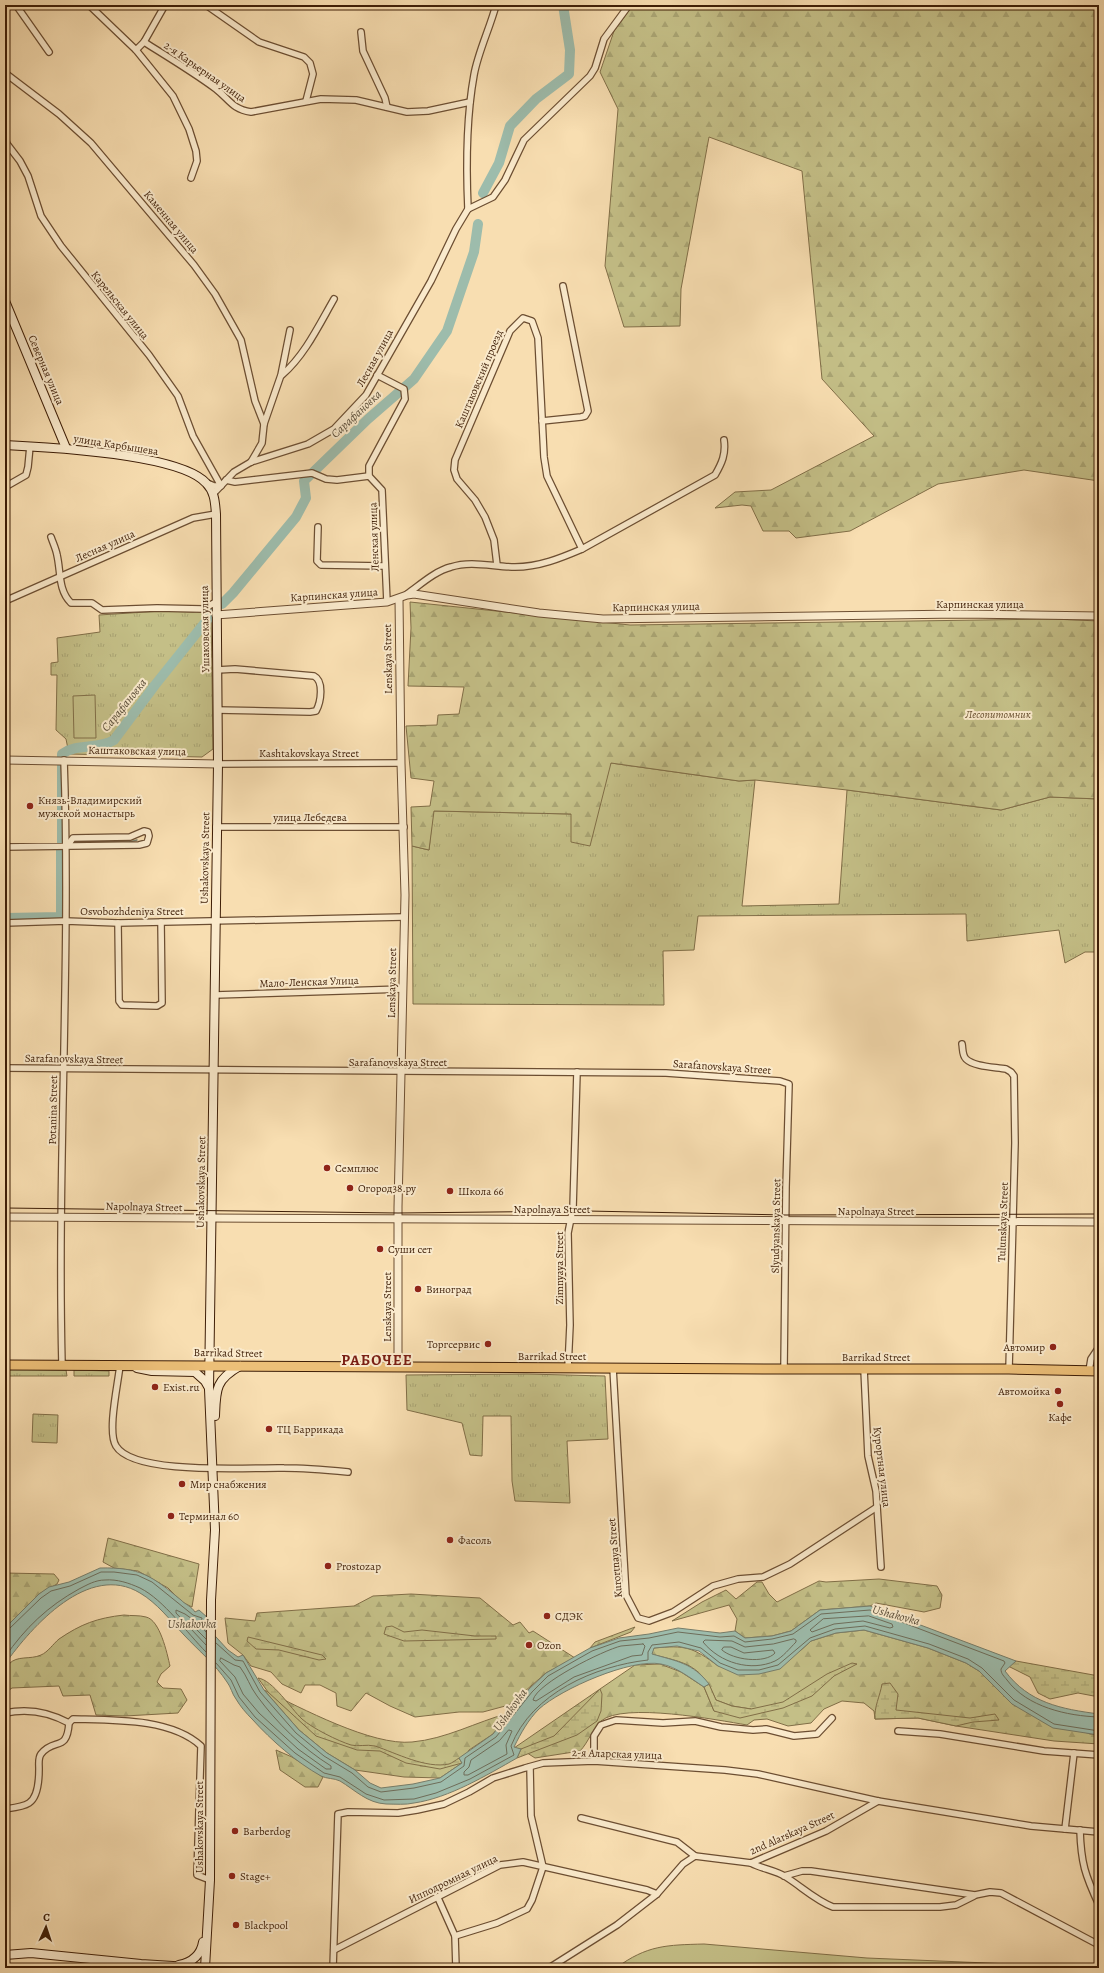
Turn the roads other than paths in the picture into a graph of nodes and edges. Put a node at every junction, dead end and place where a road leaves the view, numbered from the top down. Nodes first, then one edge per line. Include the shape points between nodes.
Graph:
1 (16, 5) edge
2 (89, 5) edge
3 (165, 5) edge
4 (206, 5) edge
5 (496, 5) edge
6 (629, 5) edge
7 (361, 32) dead end
8 (144, 42) junction
9 (136, 50) junction
10 (49, 52) dead end
11 (5, 73) edge
12 (306, 101) junction
13 (470, 102) junction
14 (387, 107) junction
15 (5, 137) edge
16 (191, 178) dead end
17 (468, 209) junction
18 (563, 286) dead end
19 (334, 299) dead end
20 (5, 300) edge
21 (290, 330) dead end
22 (281, 375) junction
23 (377, 375) junction
24 (542, 421) junction
25 (264, 424) junction
26 (724, 440) dead end
27 (5, 445) edge
28 (30, 446) junction
29 (66, 448) junction
30 (251, 462) junction
31 (369, 476) junction
32 (226, 480) junction
33 (206, 482) junction
34 (220, 486) junction
35 (5, 487) edge
36 (213, 494) junction
37 (216, 514) junction
38 (318, 527) dead end
39 (51, 537) dead end
40 (582, 549) junction
41 (497, 565) junction
42 (384, 566) junction
43 (59, 577) junction
44 (407, 594) junction
45 (398, 599) junction
46 (5, 602) edge
47 (216, 602) junction
48 (387, 602) junction
49 (216, 615) junction
50 (1099, 616) edge
51 (217, 670) junction
52 (217, 710) junction
53 (5, 760) edge
54 (64, 760) junction
55 (401, 763) junction
56 (218, 764) junction
57 (216, 827) junction
58 (404, 827) junction
59 (67, 846) junction
60 (5, 847) edge
61 (404, 917) junction
62 (215, 920) junction
63 (66, 921) junction
64 (161, 922) junction
65 (5, 923) edge
66 (118, 923) junction
67 (403, 989) junction
68 (215, 995) junction
69 (962, 1044) dead end
70 (5, 1068) edge
71 (64, 1069) junction
72 (214, 1070) junction
73 (402, 1072) junction
74 (577, 1072) junction
75 (789, 1084) joint
76 (5, 1217) edge
77 (61, 1217) junction
78 (212, 1219) junction
79 (398, 1219) junction
80 (570, 1220) junction
81 (786, 1222) junction
82 (1013, 1222) junction
83 (1099, 1222) edge
84 (1099, 1347) edge
85 (5, 1365) edge
86 (62, 1365) junction
87 (120, 1365) junction
88 (210, 1365) junction
89 (241, 1365) junction
90 (398, 1367) junction
91 (568, 1368) junction
92 (613, 1368) junction
93 (784, 1369) junction
94 (864, 1369) junction
95 (1009, 1369) junction
96 (1089, 1371) junction
97 (1099, 1371) edge
98 (209, 1389) junction
99 (213, 1469) junction
100 (348, 1472) dead end
101 (878, 1507) junction
102 (881, 1567) dead end
103 (5, 1713) edge
104 (832, 1718) dead end
105 (68, 1723) junction
106 (898, 1731) dead end
107 (1074, 1753) junction
108 (1099, 1755) edge
109 (594, 1761) junction
110 (530, 1766) junction
111 (878, 1801) junction
112 (5, 1810) edge
113 (581, 1818) dead end
114 (1065, 1829) junction
115 (1080, 1830) junction
116 (1099, 1832) edge
117 (695, 1856) junction
118 (751, 1863) junction
119 (543, 1867) junction
120 (784, 1876) junction
121 (210, 1880) junction
122 (657, 1894) junction
123 (975, 1895) junction
124 (438, 1898) junction
125 (1099, 1904) edge
126 (208, 1917) junction
127 (455, 1936) junction
128 (1099, 1945) edge
129 (334, 1950) junction
130 (5, 1955) edge
131 (172, 1966) junction
132 (206, 1968) edge
133 (333, 1968) edge
134 (456, 1968) edge
135 (549, 1968) edge

1 - 10 street
2 - 9 street
3 - 8 street
4 - 12 street via 259,42 304,57 310,63 313,74
5 - 13 street via 474,73
6 - 17 street via 604,39 590,76 524,140 493,198
7 - 14 street via 363,51
8 - 9 street
8 - 12 street, 2-я Карьерная улица via 218,90 240,110 251,112
9 - 16 street via 173,96 189,129 197,161
11 - 25 street, Каменная улица via 59,114 91,143 194,265 215,294 241,340 255,401
12 - 14 street, 2-я Карьерная улица via 356,100
13 - 14 street, 2-я Карьерная улица via 428,111 407,112
13 - 17 street via 466,179
15 - 34 street, Карельская улица via 28,176 41,216 61,246 149,355 178,396 193,436
17 - 23 street, Лесная улица via 431,281
18 - 24 street via 588,412 581,417
19 - 22 street via 291,367
20 - 29 main road, Северная улица
21 - 22 street
22 - 25 street
23 - 30 street, Лесная улица via 366,395 334,429 308,444
23 - 31 street via 403,389 405,399 369,466
24 - 40 street, Каштаковский проезд via 547,476
24 - 41 street, Каштаковский проезд via 538,338 532,321 523,318 510,331 455,460 456,479 485,516 494,540
25 - 30 street via 262,443
26 - 40 street via 726,451 715,475
27 - 28 main road, улица Карбышева
28 - 29 main road, улица Карбышева
28 - 35 street via 26,475
29 - 33 main road, улица Карбышева via 179,467
30 - 32 street, Лесная улица
31 - 32 street via 337,480 326,479 312,473 235,482
31 - 42 street, Ленская улица via 382,490
32 - 34 street, Лесная улица
33 - 34 street
33 - 36 main road, улица Карбышева
34 - 36 street, Лесная улица
36 - 37 main road, Ушаковская улица
37 - 43 street, Лесная улица via 193,518
37 - 47 main road, Ушаковская улица
38 - 42 street via 317,561 320,565
39 - 43 street via 57,554
40 - 41 street via 559,559 534,565
41 - 44 street via 451,566
42 - 48 street, Ленская улица
43 - 46 street, Лесная улица
43 - 47 street via 65,597 71,603 92,603 102,610 203,609
44 - 45 street, Карпинская улица
44 - 50 street, Карпинская улица via 539,613 603,619 959,614
45 - 48 street, Карпинская улица
45 - 55 street, Lenskaya Street
47 - 49 main road, Ушаковская улица
48 - 49 street, Карпинская улица
49 - 51 main road, Ушаковская улица
51 - 52 main road, Ушаковская улица
51 - 52 street via 235,669 314,676 321,683 319,706 316,711
52 - 56 main road, Ушаковская улица
53 - 54 street, Каштаковская улица
54 - 56 street, Каштаковская улица
54 - 59 street, Potanina Street
55 - 56 street, Kashtakovskaya Street
55 - 58 street, Lenskaya Street
56 - 57 main road, Ushakovskaya Street
57 - 58 street, улица Лебедева
57 - 62 main road, Ushakovskaya Street
58 - 61 street, Lenskaya Street
59 - 59 street via 140,845 147,843 149,836 148,832 144,831 130,837 73,838
59 - 60 street
59 - 63 street, Potanina Street
61 - 62 street, Osvobozhdeniya Street
61 - 67 street, Lenskaya Street
62 - 64 street, Osvobozhdeniya Street
62 - 68 main road, Ushakovskaya Street
63 - 65 street, Osvobozhdeniya Street
63 - 66 street, Osvobozhdeniya Street
63 - 71 street, Potanina Street
64 - 66 street, Osvobozhdeniya Street
64 - 66 street via 162,1003 157,1006 122,1005 119,1001
67 - 68 street, Мало-Ленская Улица
67 - 73 street, Lenskaya Street
68 - 72 main road, Ushakovskaya Street
69 - 82 street, Tulunskaya Street via 966,1059 1006,1069 1014,1076
70 - 71 street, Sarafanovskaya Street
71 - 72 street, Sarafanovskaya Street
71 - 77 street, Potanina Street
72 - 73 street, Sarafanovskaya Street
72 - 78 main road, Ushakovskaya Street
73 - 74 street, Sarafanovskaya Street
73 - 79 street, Lenskaya Street
74 - 75 street, Sarafanovskaya Street via 666,1073 780,1081
74 - 80 street, Zimnyaya Street via 573,1206
75 - 81 street, Slyudyanskaya Street
76 - 77 street, Napolnaya Street
77 - 78 street, Napolnaya Street
77 - 86 street, Potanina Street
78 - 79 street, Napolnaya Street
78 - 88 main road, Ushakovskaya Street
79 - 80 street, Napolnaya Street
79 - 90 street, Lenskaya Street
80 - 81 street, Napolnaya Street
80 - 91 street, Zimnyaya Street
81 - 82 street, Napolnaya Street
81 - 93 street, Slyudyanskaya Street
82 - 83 street, Napolnaya Street
82 - 95 street, Tulunskaya Street
84 - 96 street via 1090,1359
85 - 86 main road, Barrikad Street
86 - 87 main road, Barrikad Street
87 - 88 main road, Barrikad Street
87 - 98 main road via 152,1371 195,1372
87 - 99 street via 112,1430 116,1448 123,1454 154,1464
88 - 89 main road, Barrikad Street
88 - 98 main road, Ushakovskaya Street
89 - 90 main road, Barrikad Street
89 - 99 main road via 227,1373 216,1389
90 - 91 main road, Barrikad Street
91 - 92 main road, Barrikad Street
92 - 93 main road, Barrikad Street
92 - 101 street, Kurortnaya Street via 626,1596 638,1618 649,1621 673,1612 713,1586 738,1579 763,1577 790,1564
93 - 94 main road, Barrikad Street
94 - 95 main road, Barrikad Street
94 - 101 street, Курортная улица via 868,1456
95 - 96 main road, Barrikad Street
96 - 97 main road, Barrikad Street
98 - 99 main road, Ushakovskaya Street
99 - 100 street via 287,1468
99 - 121 main road, Ushakovskaya Street
101 - 102 street, Курортная улица
103 - 105 street via 40,1711 55,1715
104 - 109 street via 817,1734 794,1736 766,1729 727,1728 695,1722 616,1720 601,1725 594,1736
105 - 112 street via 68,1736 65,1740 42,1753 39,1758 34,1798 29,1803
105 - 121 street via 73,1719 150,1724 191,1736 201,1746 197,1875
106 - 107 street via 940,1734 1044,1751
107 - 108 street
107 - 114 street
109 - 110 street, 2-я Аларская улица
109 - 111 street, 2-я Аларская улица via 758,1774
110 - 119 street via 531,1816
110 - 129 street, 2-я Аларская улица via 493,1778 444,1804 398,1813 338,1814
111 - 114 street
111 - 118 street, 2nd Alarskaya Street via 826,1831
113 - 117 street via 677,1842
114 - 115 street
115 - 116 street
115 - 125 street via 1081,1860
117 - 118 street, 2nd Alarskaya Street
117 - 122 street via 682,1864
118 - 120 street
119 - 122 street, Ипподромная улица
119 - 124 street, Ипподромная улица via 523,1862 500,1865
119 - 127 street via 527,1908 497,1923
120 - 123 street via 811,1871
120 - 123 street via 820,1902 833,1907 940,1907 956,1904
121 - 126 main road, Ushakovskaya Street
122 - 135 street via 617,1925
123 - 128 street via 1001,1893
124 - 127 street
124 - 129 street, Ипподромная улица
126 - 131 main road via 200,1954 186,1963
126 - 132 main road, Ushakovskaya Street
127 - 134 street
129 - 133 street
130 - 131 main road via 31,1953
131 - 132 main road

